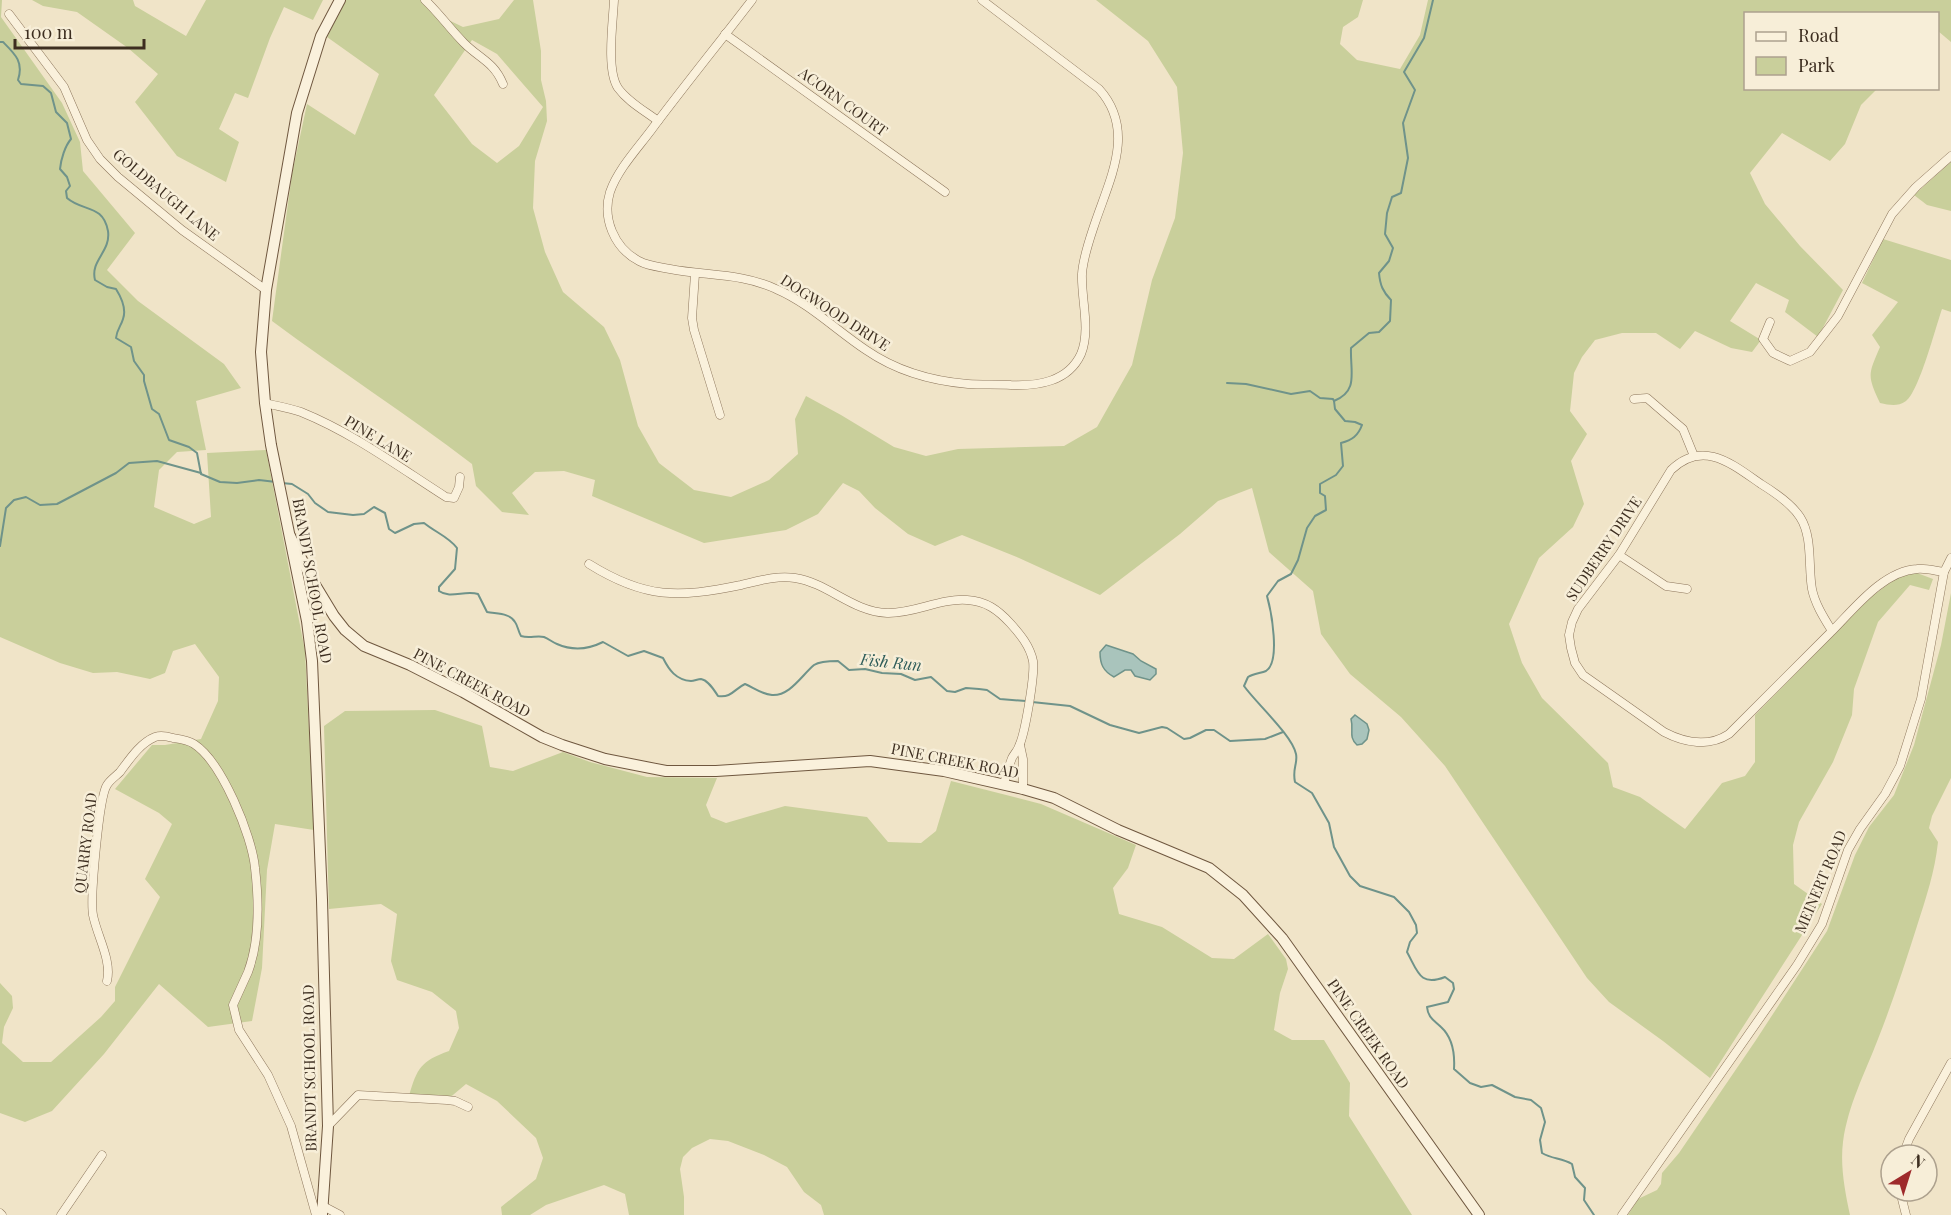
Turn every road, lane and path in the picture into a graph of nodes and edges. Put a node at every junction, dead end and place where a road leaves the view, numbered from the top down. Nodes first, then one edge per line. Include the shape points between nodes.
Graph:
1 (340, 0) edge
2 (425, 0) edge
3 (614, 0) edge
4 (752, 0) edge
5 (981, 0) edge
6 (9, 15) dead end
7 (725, 34) junction
8 (503, 84) dead end
9 (658, 122) junction
10 (1951, 156) edge
11 (945, 192) dead end
12 (695, 274) junction
13 (266, 290) junction
14 (1770, 322) dead end
15 (1634, 399) dead end
16 (265, 403) junction
17 (720, 415) dead end
18 (1694, 456) junction
19 (460, 477) dead end
20 (290, 536) junction
21 (1619, 555) junction
22 (1951, 558) edge
23 (589, 564) dead end
24 (1944, 572) junction
25 (1687, 589) dead end
26 (1832, 631) junction
27 (1020, 745) junction
28 (1004, 784) junction
29 (1023, 789) junction
30 (107, 981) dead end
31 (1951, 1063) edge
32 (468, 1107) dead end
33 (328, 1126) junction
34 (1908, 1143) edge
35 (102, 1155) dead end
36 (320, 1212) edge
37 (61, 1215) edge
38 (340, 1215) edge
39 (1479, 1215) edge
40 (1623, 1215) edge

1 - 13 street, BRANDT SCHOOL ROAD via 321,36 297,113
2 - 8 street via 466,45 494,67
3 - 9 street via 615,83
4 - 7 street, DOGWOOD DRIVE
5 - 12 street, DOGWOOD DRIVE via 1100,88 1118,122 1116,158 1082,270 1084,344 1071,369 1048,382 1032,385 966,384 913,374 867,351 777,289 749,279
6 - 13 street, GOLDBAUGH LANE via 64,87 87,140 100,159 182,230
7 - 9 street, DOGWOOD DRIVE
7 - 11 street, ACORN COURT
9 - 12 street, DOGWOOD DRIVE via 610,190 608,217 618,244 629,255 648,264
10 - 14 street via 1892,214 1838,316 1810,352 1790,361 1773,353 1763,339
12 - 17 street via 694,330
13 - 16 street, BRANDT SCHOOL ROAD via 261,352
15 - 18 street via 1647,398 1683,429
16 - 19 street, PINE LANE via 299,411 327,424 446,497 454,498
16 - 20 street, BRANDT SCHOOL ROAD
18 - 21 street, SUDBERRY DRIVE via 1680,461 1671,470
18 - 26 street via 1726,460 1777,494 1800,517 1808,540 1812,592
20 - 28 street, PINE CREEK ROAD via 334,616 364,646 410,665 562,745 625,764 666,771 870,761 935,769
20 - 33 street, BRANDT SCHOOL ROAD via 312,661
21 - 25 street via 1666,586
21 - 26 street, SUDBERRY DRIVE via 1572,622 1569,635 1575,663 1583,675 1677,739 1691,743 1719,740 1729,734
22 - 24 street, MEINERT ROAD
23 - 27 street via 638,588 658,593 715,591 792,577 881,613 954,600 986,603 1017,632 1034,663
24 - 26 street, SUDBERRY DRIVE via 1917,569 1895,574
24 - 40 street, MEINERT ROAD via 1921,699 1900,766 1848,849 1822,924
27 - 28 street
27 - 29 street
28 - 29 street, PINE CREEK ROAD
29 - 39 street, PINE CREEK ROAD via 1054,798 1209,868 1243,895 1282,938
30 - 36 street, QUARRY ROAD via 92,914 92,890 107,784 133,754 158,736 193,743 218,773 252,848 256,935 233,1011 239,1030 268,1075 291,1126
31 - 34 street
32 - 33 street via 455,1101 358,1095
33 - 36 street, BRANDT SCHOOL ROAD
35 - 37 street
36 - 38 street

